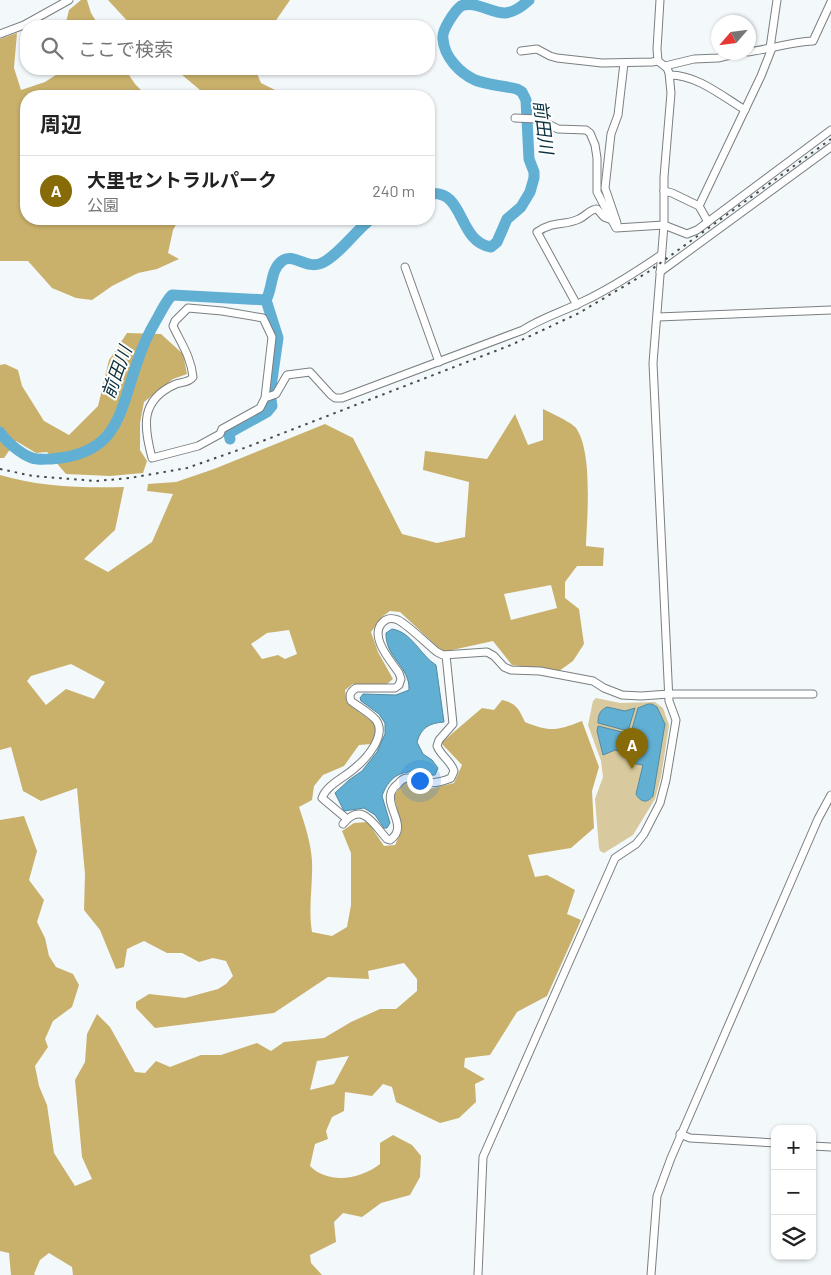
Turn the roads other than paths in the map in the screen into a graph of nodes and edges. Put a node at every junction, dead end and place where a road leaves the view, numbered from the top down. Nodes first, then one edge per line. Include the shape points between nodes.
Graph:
1 (69, 0) edge
2 (660, 0) edge
3 (777, 0) edge
4 (831, 2) edge
5 (33, 20) edge
6 (20, 26) edge
7 (0, 34) edge
8 (771, 48) junction
9 (521, 51) dead end
10 (756, 51) edge
11 (711, 58) edge
12 (658, 61) junction
13 (624, 63) junction
14 (665, 66) junction
15 (670, 75) junction
16 (745, 110) junction
17 (517, 118) dead end
18 (831, 130) edge
19 (831, 147) edge
20 (664, 191) junction
21 (699, 206) junction
22 (612, 220) junction
23 (708, 222) junction
24 (664, 225) junction
25 (619, 228) junction
26 (661, 255) junction
27 (404, 267) dead end
28 (660, 272) junction
29 (577, 304) junction
30 (831, 310) edge
31 (658, 317) junction
32 (439, 362) junction
33 (269, 397) junction
34 (446, 655) junction
35 (669, 694) junction
36 (813, 694) dead end
37 (831, 795) edge
38 (680, 1134) junction
39 (771, 1143) edge
40 (816, 1146) edge
41 (831, 1147) edge
42 (478, 1275) edge
43 (651, 1275) edge

1 - 5 street
2 - 12 street
3 - 8 street
4 - 8 street via 813,41
6 - 7 street
8 - 10 street
8 - 16 street
9 - 13 street via 537,49 557,58
11 - 14 street
12 - 13 street
12 - 14 street
13 - 25 street via 604,188
14 - 15 street
15 - 16 street via 695,80
15 - 20 street
16 - 21 street
17 - 22 street via 538,119 558,129 590,133 595,145 597,192
18 - 23 street
19 - 28 street
20 - 21 street
20 - 24 street
21 - 23 street
22 - 25 street
22 - 29 street via 595,209 576,220 557,222 537,232
23 - 24 street via 689,234
24 - 25 street
24 - 26 street
26 - 28 street
26 - 29 street
27 - 32 street
28 - 31 street
29 - 32 street via 523,330
30 - 31 street
31 - 35 street via 653,363
32 - 33 street via 342,398 331,395 310,372 287,375 276,394
33 - 33 street via 272,337 263,318 188,308 173,326 187,353 193,377 161,394 148,409 145,424 152,458 210,440 222,429 260,408
34 - 34 street via 437,652 400,621 388,619 380,627 379,642 401,678 394,688 356,688 349,697 376,720 380,733 378,741 357,767 322,798 345,822 354,815 367,816 390,840 397,832 398,824 391,794 401,779 407,777 427,783 452,778 452,764 436,746 453,724
34 - 35 street via 487,652 511,670 540,671 593,681 622,695
35 - 36 street
35 - 42 street via 676,720 660,803 636,844 615,858 483,1158
37 - 38 street
38 - 39 street via 690,1138
38 - 43 street via 657,1196
40 - 41 street

